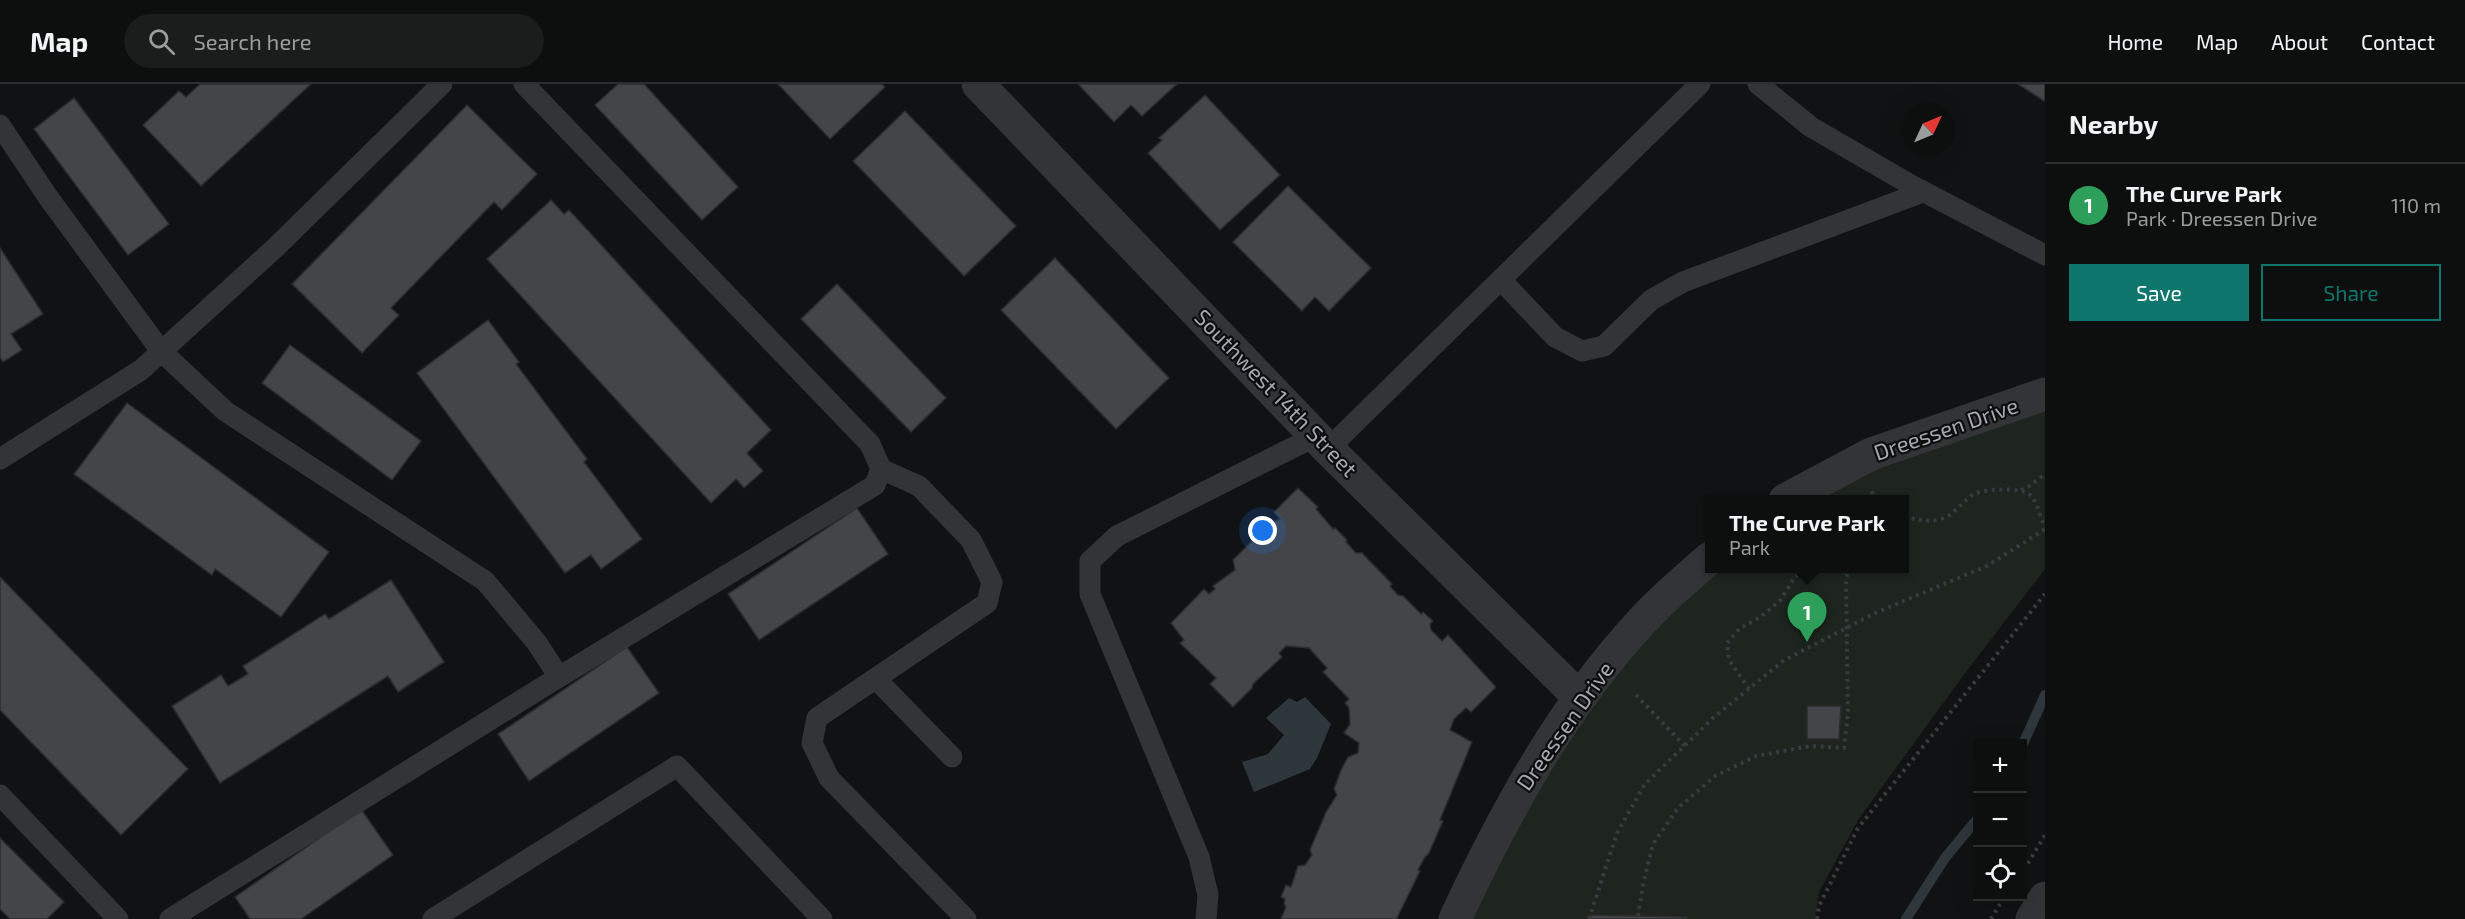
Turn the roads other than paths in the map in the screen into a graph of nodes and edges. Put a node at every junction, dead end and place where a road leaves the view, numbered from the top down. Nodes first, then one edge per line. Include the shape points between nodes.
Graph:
1 (442, 84) edge
2 (524, 84) edge
3 (978, 84) edge
4 (1700, 84) edge
5 (1758, 84) edge
6 (0, 125) edge
7 (1923, 192) junction
8 (2045, 255) edge
9 (1500, 280) junction
10 (161, 351) junction
11 (2045, 394) edge
12 (1322, 442) junction
13 (0, 459) edge
14 (881, 470) junction
15 (1794, 495) edge
16 (1705, 563) edge
17 (559, 677) junction
18 (876, 679) junction
19 (1580, 697) junction
20 (952, 758) dead end
21 (0, 795) edge
22 (2045, 898) edge
23 (118, 919) edge
24 (170, 919) edge
25 (433, 919) edge
26 (822, 919) edge
27 (966, 919) edge
28 (1206, 919) edge
29 (1455, 919) edge
30 (2032, 919) edge

1 - 10 lane via 275,248
2 - 14 lane via 870,444
3 - 12 street, Southwest 14th Street
4 - 9 lane
5 - 7 lane via 1811,127
6 - 10 lane
7 - 8 lane
7 - 9 lane via 1683,282 1651,300 1604,346 1582,351 1555,337
9 - 12 lane
10 - 13 lane via 141,370
10 - 17 lane via 225,411 485,581 537,643
11 - 15 street, Dreessen Drive via 1871,454
12 - 19 street, Southwest 14th Street
12 - 28 lane via 1116,536 1090,561 1090,594 1199,857 1208,895
14 - 17 lane via 875,485
14 - 18 lane via 919,486 971,540 992,582 987,603
16 - 19 street, Dreessen Drive via 1643,619
17 - 24 lane
18 - 20 lane
18 - 27 lane via 817,718 812,743 829,778
19 - 29 street, Dreessen Drive via 1524,782
21 - 23 lane
22 - 30 street
25 - 26 lane via 677,766

